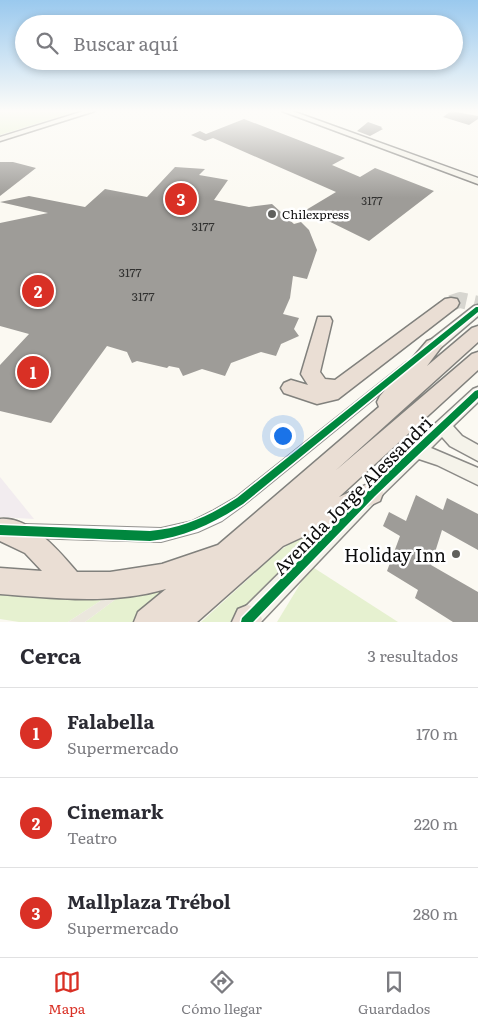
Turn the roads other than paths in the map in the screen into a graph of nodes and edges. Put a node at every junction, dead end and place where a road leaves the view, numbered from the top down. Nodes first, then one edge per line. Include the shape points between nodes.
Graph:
1 (360, 140) edge
2 (365, 140) edge
3 (458, 174) junction
4 (478, 181) edge
5 (451, 303) tunnel mouth
6 (478, 309) edge
7 (324, 321) dead end
8 (478, 332) edge
9 (478, 343) edge
10 (433, 346) junction
11 (478, 359) edge
12 (291, 388) dead end
13 (338, 388) junction
14 (478, 393) edge
15 (412, 420) junction
16 (443, 426) junction
17 (355, 440) junction
18 (417, 451) junction
19 (478, 453) edge
20 (478, 477) edge
21 (372, 494) junction
22 (1, 530) edge
23 (264, 544) junction
24 (232, 549) junction
25 (0, 581) edge
26 (72, 586) junction
27 (205, 596) junction
28 (247, 621) edge
29 (148, 622) edge
30 (176, 622) edge
31 (185, 622) edge

1 - 3 main road
2 - 3 main road
3 - 4 main road
5 - 13 highway
6 - 10 main road
7 - 13 highway via 310,374 320,386
8 - 17 highway, Avenida Jorge Alessandri
9 - 15 highway via 434,386
10 - 17 highway
10 - 22 street via 240,501 193,527 172,534 150,536
11 - 15 highway, Avenida Jorge Alessandri
12 - 13 highway via 321,396
14 - 16 main road, Avenida Jorge Alessandri
15 - 23 highway, Avenida Jorge Alessandri
16 - 18 main road, Avenida Jorge Alessandri
16 - 19 main road via 456,441
17 - 24 highway, Avenida Jorge Alessandri
18 - 20 main road via 436,456
18 - 21 main road, Avenida Jorge Alessandri
21 - 23 highway
21 - 28 main road, Avenida Jorge Alessandri
22 - 26 highway via 33,542
23 - 27 highway, Avenida Jorge Alessandri
24 - 26 highway via 161,578 118,585
24 - 29 highway, Avenida Jorge Alessandri
25 - 26 highway
27 - 30 highway, Avenida Jorge Alessandri
27 - 31 highway

